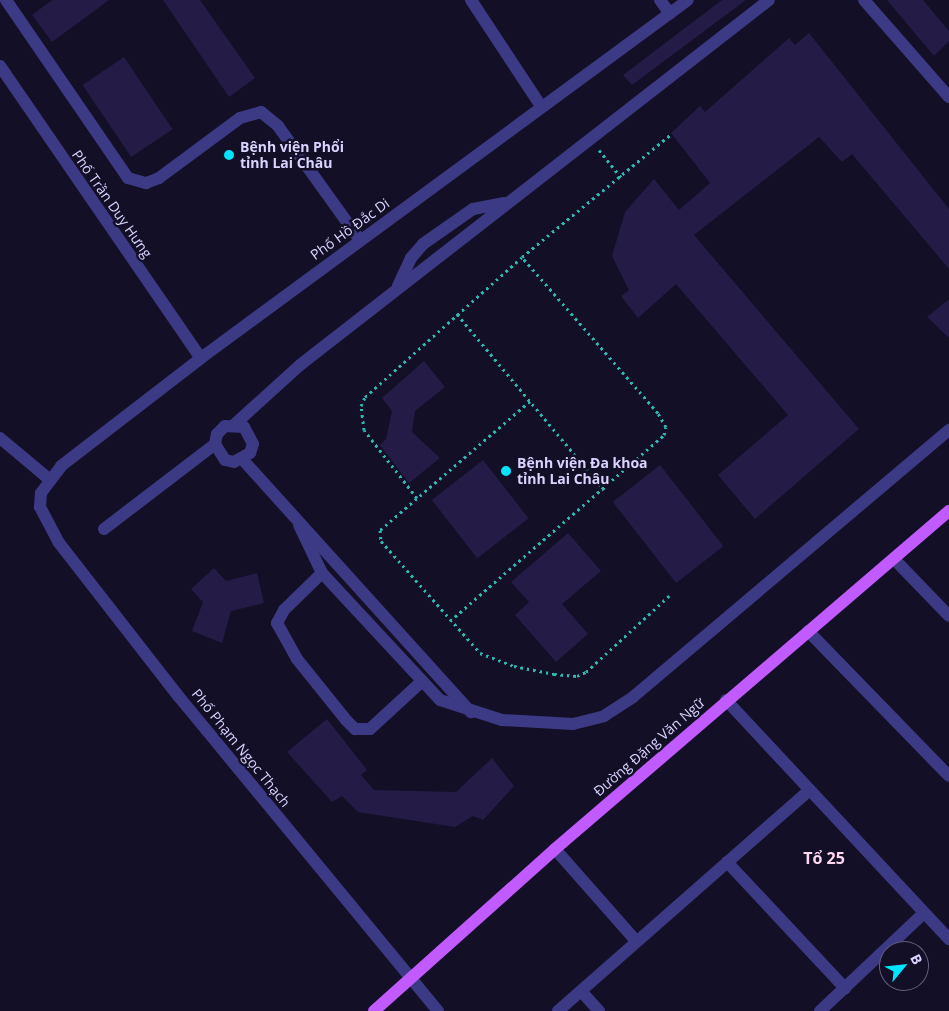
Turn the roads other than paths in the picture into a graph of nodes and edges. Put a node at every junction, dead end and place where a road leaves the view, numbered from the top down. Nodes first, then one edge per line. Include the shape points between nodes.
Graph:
1 (6, 0) edge
2 (471, 0) edge
3 (660, 0) edge
4 (688, 0) edge
5 (769, 0) edge
6 (864, 0) edge
7 (670, 14) junction
8 (0, 66) edge
9 (949, 97) edge
10 (541, 106) junction
11 (506, 203) junction
12 (360, 240) junction
13 (397, 288) junction
14 (201, 358) junction
15 (235, 424) junction
16 (949, 430) edge
17 (0, 438) edge
18 (215, 444) junction
19 (244, 460) junction
20 (49, 479) junction
21 (41, 493) joint
22 (949, 511) edge
23 (299, 525) junction
24 (104, 529) dead end
25 (894, 559) junction
26 (322, 573) junction
27 (949, 616) edge
28 (808, 631) junction
29 (420, 683) junction
30 (726, 700) junction
31 (472, 713) junction
32 (949, 776) edge
33 (810, 790) junction
34 (555, 849) junction
35 (727, 862) junction
36 (924, 913) junction
37 (949, 940) edge
38 (636, 942) junction
39 (410, 978) junction
40 (844, 988) junction
41 (581, 991) junction
42 (374, 1011) edge
43 (438, 1011) edge
44 (558, 1011) edge
45 (599, 1011) edge
46 (820, 1011) edge

1 - 12 street via 128,178 146,183 159,178 240,118 261,112 278,126
2 - 10 street
3 - 7 street
4 - 7 street, Phố Hồ Đắc Di
5 - 11 street
6 - 9 street
7 - 10 street, Phố Hồ Đắc Di
8 - 14 street, Phố Trần Duy Hưng
10 - 12 street, Phố Hồ Đắc Di
11 - 13 street
11 - 13 street via 473,209 423,244 411,258
12 - 14 street, Phố Hồ Đắc Di
13 - 15 street via 300,365
14 - 20 street, Phố Hồ Đắc Di
15 - 18 street via 217,434
15 - 19 street via 251,434 250,453
16 - 31 street via 618,708 588,722 563,725 529,724
17 - 20 street
18 - 19 street via 225,460
18 - 24 street
19 - 23 street
20 - 21 street, Phố Hồ Đắc Di
21 - 39 street, Phố Phạm Ngọc Thạch via 40,507 59,543 185,705
22 - 25 main road, Đường Đặng Văn Ngữ
23 - 26 street
23 - 31 street
25 - 27 street
25 - 28 main road, Đường Đặng Văn Ngữ
26 - 29 street
26 - 29 street via 284,610 277,623 297,659 346,720 355,729 370,730
28 - 30 main road, Đường Đặng Văn Ngữ
28 - 32 street
29 - 31 street via 440,700
30 - 33 street
30 - 34 main road, Đường Đặng Văn Ngữ
33 - 35 street
33 - 36 street
34 - 38 street
34 - 39 main road, Đường Đặng Văn Ngữ
35 - 38 street
35 - 40 street
36 - 37 street
36 - 40 street
38 - 41 street
39 - 42 main road, Đường Đặng Văn Ngữ
39 - 43 street, Phố Phạm Ngọc Thạch
40 - 46 street
41 - 44 street
41 - 45 street

